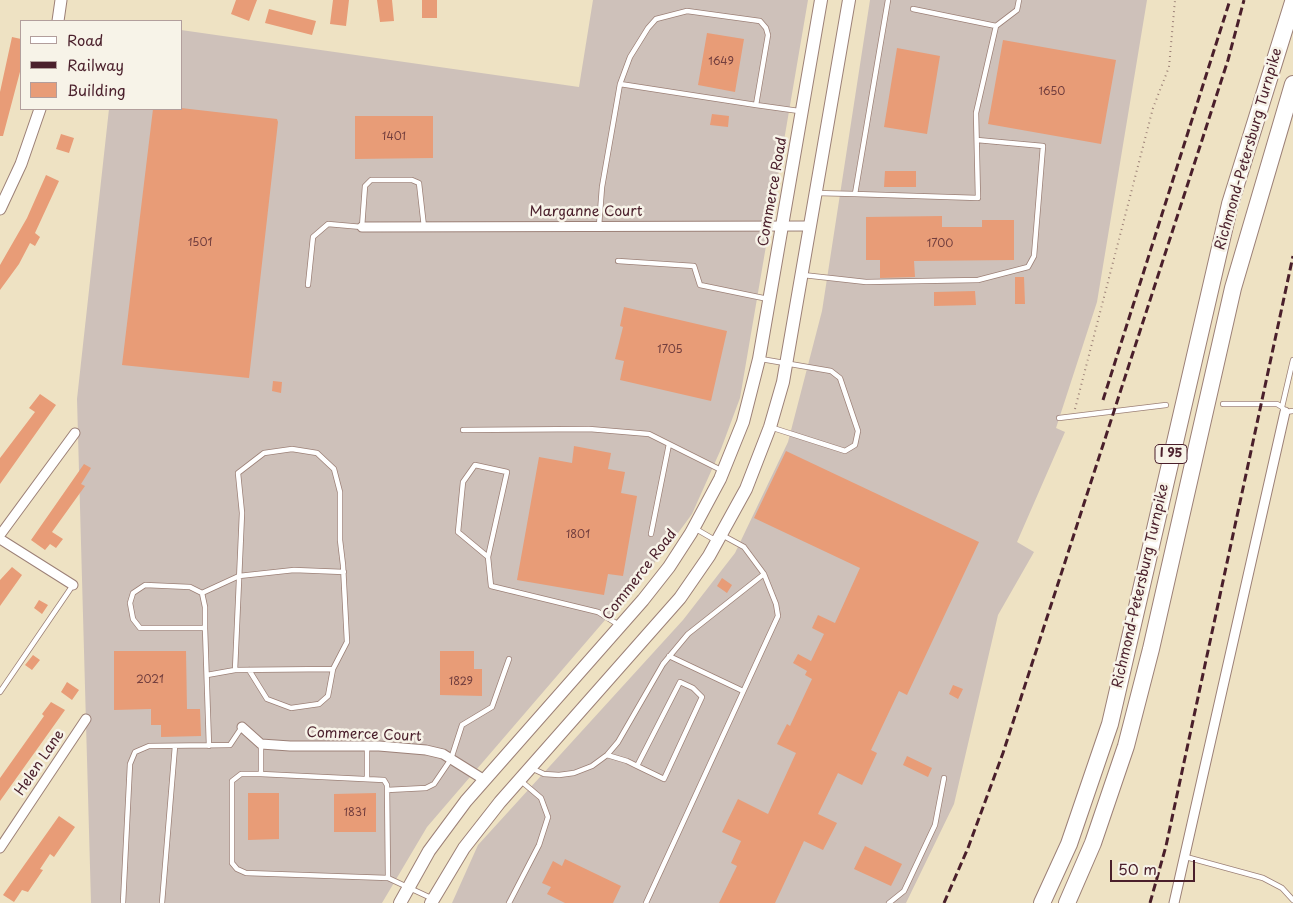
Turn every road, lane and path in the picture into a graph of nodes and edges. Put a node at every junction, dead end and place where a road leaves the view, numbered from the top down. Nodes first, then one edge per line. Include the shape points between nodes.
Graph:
1 (61, 0) edge
2 (822, 0) edge
3 (849, 0) edge
4 (888, 0) edge
5 (1019, 0) edge
6 (1175, 0) edge
7 (1293, 2) edge
8 (913, 9) dead end
9 (58, 20) edge
10 (996, 26) junction
11 (620, 84) junction
12 (1293, 84) edge
13 (756, 105) junction
14 (40, 110) edge
15 (802, 112) junction
16 (977, 140) junction
17 (816, 194) junction
18 (856, 194) junction
19 (0, 210) edge
20 (782, 225) junction
21 (599, 226) junction
22 (810, 226) junction
23 (362, 227) junction
24 (424, 227) junction
25 (618, 261) dead end
26 (802, 275) junction
27 (308, 285) dead end
28 (770, 300) junction
29 (759, 359) junction
30 (1293, 360) edge
31 (786, 363) junction
32 (1166, 404) dead end
33 (1223, 404) dead end
34 (1287, 410) edge
35 (1073, 416) junction
36 (1059, 418) dead end
37 (770, 427) junction
38 (463, 430) dead end
39 (75, 433) dead end
40 (669, 444) junction
41 (724, 472) junction
42 (694, 528) junction
43 (651, 534) dead end
44 (0, 535) edge
45 (0, 539) edge
46 (720, 539) junction
47 (488, 557) junction
48 (344, 572) junction
49 (764, 574) junction
50 (239, 576) junction
51 (73, 585) joint
52 (202, 594) junction
53 (620, 626) junction
54 (205, 628) junction
55 (669, 656) junction
56 (509, 659) dead end
57 (333, 669) junction
58 (235, 670) junction
59 (249, 670) junction
60 (207, 675) junction
61 (743, 691) junction
62 (0, 692) edge
63 (86, 719) dead end
64 (242, 727) joint
65 (261, 744) junction
66 (175, 746) junction
67 (209, 746) junction
68 (367, 746) junction
69 (608, 754) junction
70 (451, 759) junction
71 (637, 766) junction
72 (530, 768) junction
73 (261, 774) junction
74 (368, 778) junction
75 (944, 778) dead end
76 (483, 779) junction
77 (519, 780) junction
78 (387, 790) junction
79 (0, 848) edge
80 (1186, 857) junction
81 (388, 878) junction
82 (408, 887) junction
83 (1293, 900) edge
84 (434, 902) edge
85 (123, 903) edge
86 (162, 903) edge
87 (400, 903) edge
88 (509, 903) edge
89 (646, 903) edge
90 (889, 903) edge
91 (1042, 903) edge
92 (1067, 903) edge
93 (1174, 903) edge

1 - 9 street
2 - 15 main road, Commerce Road
3 - 17 main road
4 - 18 lane
5 - 10 lane via 1017,10
6 - 35 path via 1169,67 1153,108
7 - 91 highway, Richmond-Petersburg Turnpike / I 95 via 1230,204 1110,724 1069,844
8 - 10 lane
10 - 16 lane via 976,113
11 - 13 lane
11 - 13 lane via 630,57 656,19 687,11 721,14 760,21 766,28 768,35
11 - 21 lane via 602,187
12 - 92 highway, Richmond-Petersburg Turnpike / I 95 via 1233,288 1126,746 1093,843
13 - 15 lane
14 - 19 street via 21,164
15 - 20 main road, Commerce Road
16 - 18 lane via 978,198
16 - 26 lane via 1043,146 1034,256 1028,267 978,280 866,282
17 - 18 lane
17 - 22 main road
20 - 21 street, Marganne Court
20 - 22 street, Marganne Court
20 - 28 main road, Commerce Road
21 - 24 street, Marganne Court
22 - 26 main road
23 - 24 street, Marganne Court
23 - 24 lane via 365,186 376,179 419,183
23 - 27 lane via 328,224 313,237
25 - 28 lane via 694,266 700,285
26 - 31 main road
28 - 29 main road, Commerce Road
29 - 31 lane
29 - 41 main road, Commerce Road via 743,422
30 - 34 lane
31 - 37 main road
31 - 37 lane via 831,371 840,378 858,431 855,445 845,450
32 - 35 lane
33 - 34 lane via 1277,404
34 - 80 street
35 - 36 lane
37 - 46 main road via 746,489
38 - 40 lane via 589,429 649,434
39 - 44 street
40 - 41 lane
40 - 43 lane
41 - 42 main road, Commerce Road
42 - 46 lane
42 - 53 main road, Commerce Road via 669,567
45 - 51 street
46 - 49 lane via 744,547
46 - 72 main road via 664,617
47 - 47 lane via 506,472 475,464 463,482 458,532
47 - 53 lane via 491,586 598,612
48 - 50 lane via 294,570
48 - 50 lane via 340,492 334,469 317,453 292,450 264,453 238,473 242,513
48 - 57 lane via 347,642
49 - 55 lane via 702,621
49 - 61 lane via 778,616
50 - 52 lane
50 - 58 lane
51 - 62 lane
52 - 54 lane
52 - 54 lane via 190,587 145,585 133,593 130,603 133,619 140,628
53 - 76 main road, Commerce Road
54 - 60 lane
55 - 61 lane
55 - 69 lane
56 - 70 lane via 492,707 462,725
57 - 59 lane
57 - 59 lane via 328,696 319,704 291,708 267,699
58 - 59 lane
58 - 60 lane
60 - 67 lane
61 - 89 lane
63 - 79 street, Helen Lane
64 - 65 street
64 - 67 lane via 230,746
65 - 68 street, Commerce Court
65 - 73 lane
66 - 67 lane
66 - 85 lane via 141,748 132,758
66 - 86 lane
68 - 70 street, Commerce Court via 426,750
68 - 74 lane
69 - 71 lane
69 - 72 lane via 592,766 574,773 544,774
70 - 76 street, Commerce Court
70 - 78 lane via 430,787
71 - 71 lane via 664,779 702,697 693,688 680,682
72 - 77 main road
73 - 74 lane
73 - 81 lane via 241,774 232,781 232,863 237,869 246,873
74 - 78 lane via 384,780
75 - 90 lane via 935,825 904,891
76 - 82 main road, Commerce Road via 441,834
77 - 84 main road via 470,840
77 - 88 lane via 540,798 548,817 539,845
78 - 81 lane
80 - 83 lane via 1263,878 1282,888
80 - 93 street
81 - 82 lane
82 - 84 lane
82 - 87 main road, Commerce Road

